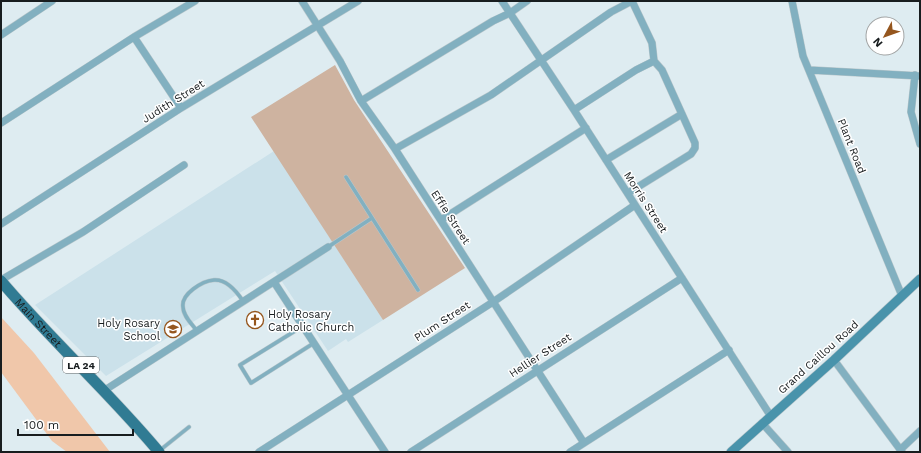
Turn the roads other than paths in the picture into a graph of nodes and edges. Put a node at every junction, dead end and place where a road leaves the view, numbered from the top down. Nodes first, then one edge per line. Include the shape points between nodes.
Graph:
1 (52, 1) edge
2 (195, 1) edge
3 (302, 1) edge
4 (358, 1) edge
5 (502, 1) edge
6 (527, 1) edge
7 (632, 1) edge
8 (792, 1) edge
9 (510, 13) junction
10 (318, 27) junction
11 (1, 35) edge
12 (134, 37) junction
13 (654, 61) junction
14 (541, 62) junction
15 (808, 70) junction
16 (917, 75) edge
17 (361, 101) junction
18 (181, 108) junction
19 (574, 110) junction
20 (682, 114) junction
21 (1, 123) edge
22 (586, 128) junction
23 (920, 144) edge
24 (395, 149) junction
25 (606, 160) junction
26 (184, 165) dead end
27 (346, 177) dead end
28 (628, 193) junction
29 (635, 205) junction
30 (372, 218) junction
31 (440, 220) junction
32 (1, 224) edge
33 (328, 247) joint
34 (682, 278) junction
35 (920, 279) edge
36 (1, 280) edge
37 (274, 282) junction
38 (418, 290) dead end
39 (902, 296) junction
40 (243, 302) junction
41 (493, 302) junction
42 (303, 326) junction
43 (197, 331) junction
44 (314, 343) junction
45 (729, 350) junction
46 (834, 360) junction
47 (537, 370) junction
48 (105, 390) junction
49 (347, 394) junction
50 (770, 415) junction
51 (762, 423) junction
52 (189, 427) dead end
53 (920, 431) edge
54 (584, 443) junction
55 (901, 451) edge
56 (159, 452) edge
57 (259, 452) edge
58 (385, 452) edge
59 (411, 452) edge
60 (570, 452) edge
61 (731, 452) edge
62 (788, 452) edge

1 - 11 street
2 - 12 street
3 - 10 street, Effie Street
4 - 10 street, Judith Street
5 - 9 street, Morris Street
6 - 9 street
7 - 13 street via 652,43
7 - 14 street via 611,12
8 - 15 street, Plant Road
9 - 14 street, Morris Street
9 - 17 street
10 - 17 street, Effie Street
10 - 18 street, Judith Street
12 - 18 street
12 - 21 street
13 - 19 street
13 - 20 street via 662,70
14 - 19 street, Morris Street
14 - 24 street via 491,95
15 - 16 street
15 - 39 street, Plant Road
16 - 23 street via 911,112
17 - 24 street, Effie Street
18 - 32 street, Judith Street
19 - 22 street, Morris Street
20 - 25 street
20 - 28 street via 695,143 691,154
22 - 25 street, Morris Street
22 - 31 street
24 - 31 street, Effie Street
25 - 28 street, Morris Street
26 - 36 street via 83,232
27 - 30 lane
28 - 29 street, Morris Street
29 - 34 street, Morris Street
29 - 41 street, Plum Street
30 - 33 lane
30 - 38 lane
31 - 41 street, Effie Street
33 - 37 street
34 - 45 street, Morris Street
34 - 47 street, Hellier Street
35 - 39 main road, Grand Caillou Road
36 - 48 main road, Main Street / LA 24 via 28,312
37 - 40 street
37 - 42 street
39 - 46 main road, Grand Caillou Road
40 - 43 street
40 - 43 lane via 237,292 221,281 204,283 183,300 182,308
41 - 47 street, Effie Street
41 - 49 street, Plum Street
42 - 44 street
42 - 44 lane via 240,365 251,382
43 - 48 street
44 - 49 street
45 - 50 street, Morris Street
45 - 54 street
46 - 50 main road, Grand Caillou Road
46 - 55 street
47 - 54 street, Effie Street
47 - 59 street, Hellier Street
48 - 56 main road, Main Street / LA 24
49 - 57 street, Plum Street
49 - 58 street
50 - 51 main road, Grand Caillou Road
51 - 61 main road, Grand Caillou Road
51 - 62 street
52 - 56 lane
53 - 55 street
54 - 60 street

